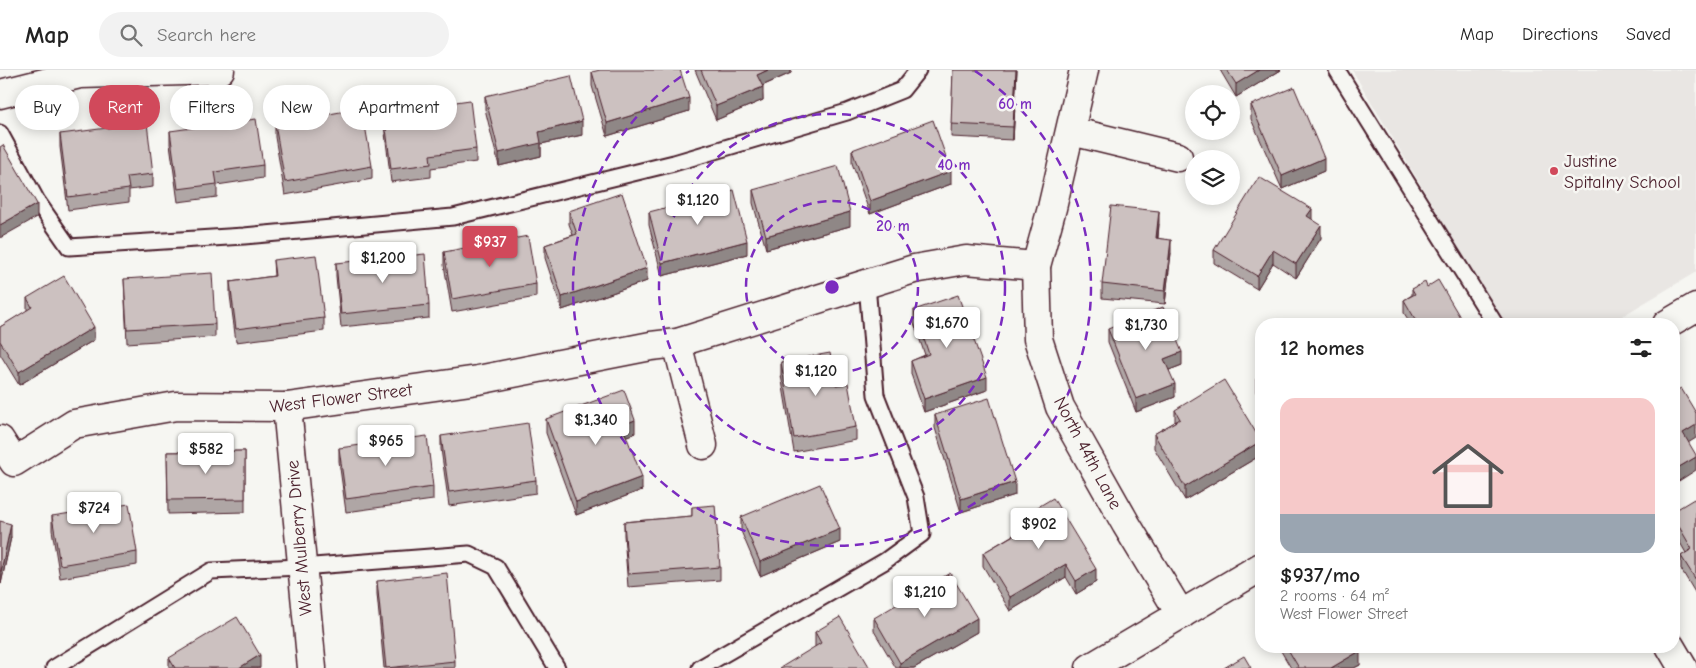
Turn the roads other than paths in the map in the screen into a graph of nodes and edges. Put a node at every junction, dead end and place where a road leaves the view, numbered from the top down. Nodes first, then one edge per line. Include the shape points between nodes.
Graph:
1 (220, 70) edge
2 (918, 70) edge
3 (1084, 70) edge
4 (1337, 70) edge
5 (0, 94) edge
6 (1070, 131) junction
7 (0, 133) edge
8 (1178, 157) dead end
9 (1036, 266) junction
10 (867, 284) junction
11 (1696, 307) edge
12 (1491, 318) edge
13 (1677, 318) edge
14 (677, 343) junction
15 (287, 407) junction
16 (703, 445) dead end
17 (7, 451) edge
18 (301, 567) junction
19 (1255, 571) edge
20 (1181, 614) junction
21 (1674, 653) edge
22 (54, 668) edge
23 (312, 668) edge
24 (557, 668) edge
25 (700, 668) edge
26 (1090, 668) edge
27 (1683, 668) edge

1 - 5 street via 80,74
2 - 7 lane via 902,90 856,108 674,164 453,217 244,236 69,247 37,201
3 - 6 street, North 44th Lane
4 - 12 lane
6 - 8 street
6 - 9 street, North 44th Lane
9 - 10 street, West Flower Street via 966,260 914,269
9 - 20 street, North 44th Lane via 1038,339 1060,407
10 - 14 street, West Flower Street
10 - 25 lane via 876,395 916,497 922,534 885,561
11 - 13 street
14 - 15 street, West Flower Street via 478,380
14 - 16 street
15 - 17 street, West Flower Street via 176,406 74,424
15 - 18 street, West Mulberry Drive
18 - 22 lane via 211,571
18 - 23 street, West Mulberry Drive
18 - 24 lane via 470,554 496,567
19 - 20 street
20 - 26 street
21 - 27 street

